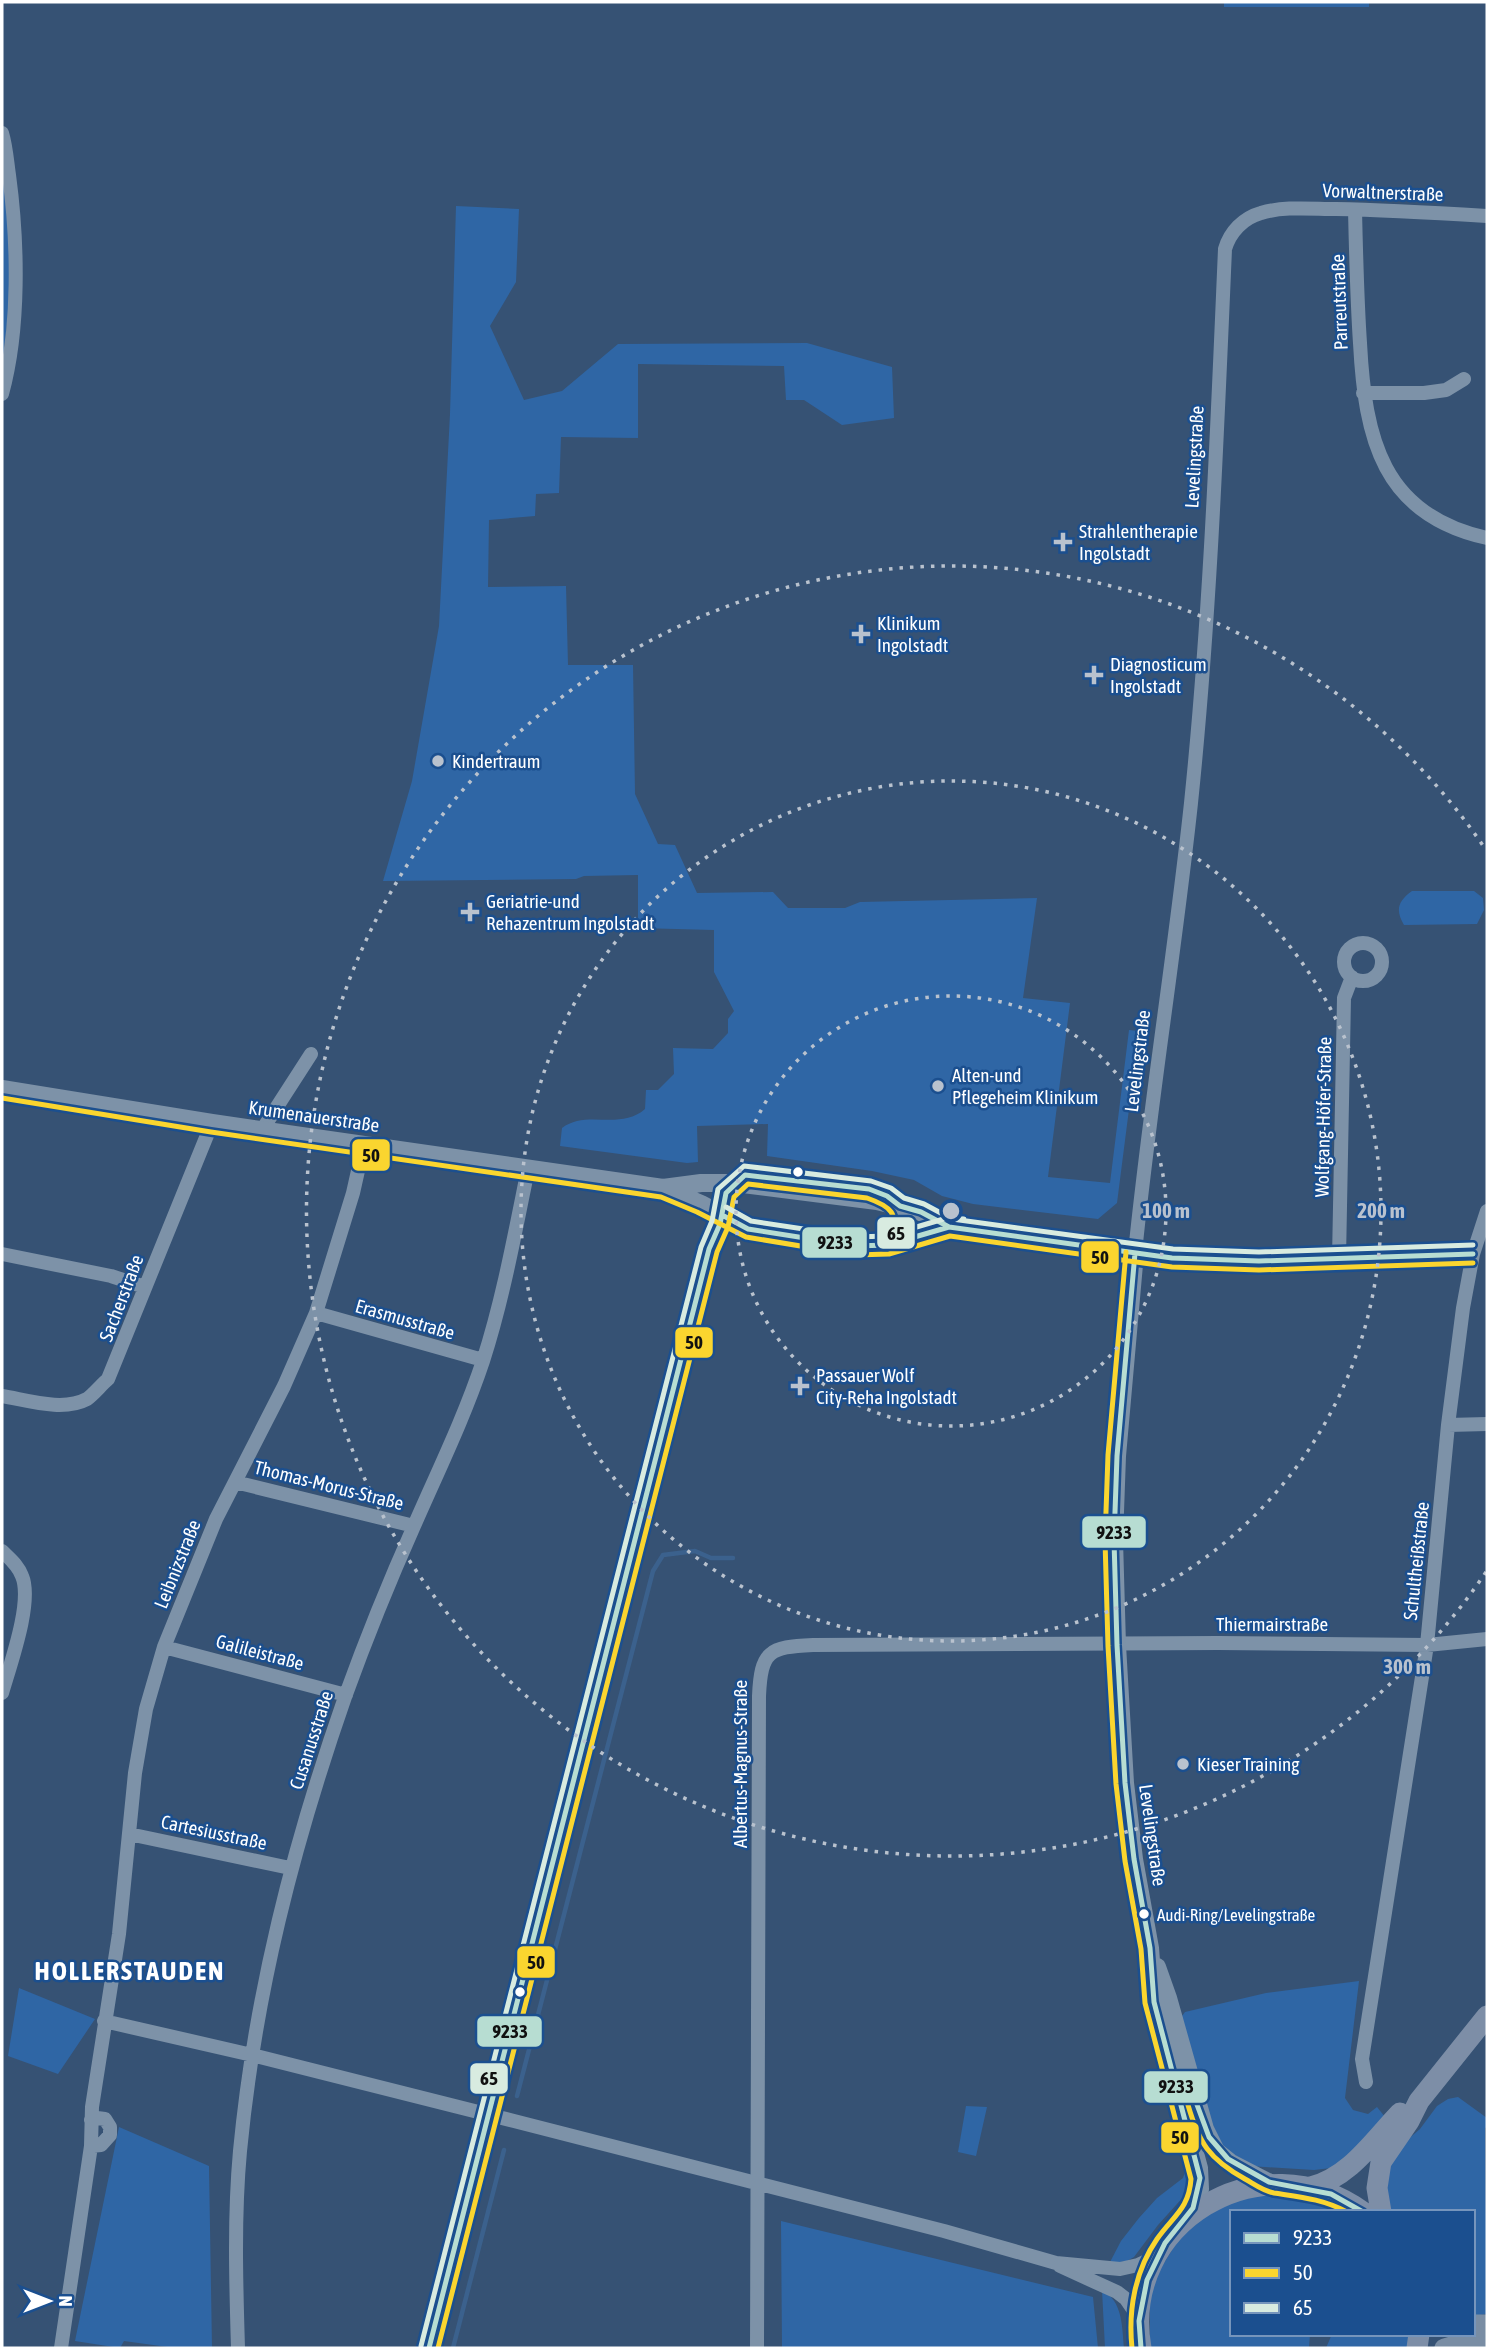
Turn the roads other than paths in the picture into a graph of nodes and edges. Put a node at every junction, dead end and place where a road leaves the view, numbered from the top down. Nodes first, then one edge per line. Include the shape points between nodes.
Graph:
1 (2, 133) edge
2 (1278, 210) joint
3 (1355, 210) junction
4 (1487, 216) edge
5 (1464, 379) dead end
6 (1363, 393) junction
7 (2, 394) edge
8 (1487, 538) edge
9 (1352, 977) dead end
10 (311, 1054) dead end
11 (2, 1089) edge
12 (212, 1123) junction
13 (262, 1130) junction
14 (364, 1144) junction
15 (528, 1169) junction
16 (735, 1183) junction
17 (663, 1188) junction
18 (900, 1206) junction
19 (1487, 1211) edge
20 (722, 1216) junction
21 (949, 1227) junction
22 (897, 1242) junction
23 (1135, 1253) junction
24 (2, 1254) edge
25 (1473, 1254) junction
26 (1339, 1259) junction
27 (145, 1287) junction
28 (316, 1313) junction
29 (483, 1360) junction
30 (2, 1396) edge
31 (1487, 1424) edge
32 (1448, 1425) junction
33 (235, 1482) junction
34 (414, 1526) junction
35 (2, 1551) edge
36 (1487, 1639) edge
37 (1117, 1645) junction
38 (1427, 1645) junction
39 (164, 1647) junction
40 (2, 1693) edge
41 (346, 1695) junction
42 (130, 1834) junction
43 (290, 1868) junction
44 (1150, 1948) junction
45 (1487, 2015) edge
46 (104, 2021) junction
47 (252, 2055) junction
48 (1366, 2082) dead end
49 (1419, 2101) junction
50 (488, 2115) junction
51 (758, 2184) junction
52 (1272, 2184) junction
53 (1311, 2187) junction
54 (1360, 2210) edge
55 (1381, 2210) edge
56 (1193, 2214) junction
57 (1157, 2256) junction
58 (1056, 2263) junction
59 (1139, 2318) junction
60 (1476, 2345) edge
61 (61, 2348) edge
62 (238, 2348) edge
63 (429, 2348) edge
64 (757, 2348) edge
65 (1141, 2348) edge
66 (1444, 2348) edge

1 - 7 street via 14,214 15,300
2 - 3 street, Vorwaltnerstraße
2 - 23 street, Levelingstraße via 1259,213 1239,224 1225,249 1196,749
3 - 4 street, Vorwaltnerstraße
3 - 6 street, Parreutstraße
5 - 6 street via 1446,390
6 - 8 street, Parreutstraße via 1377,449 1403,493 1440,522
9 - 26 street, Wolfgang-Höfer-Straße via 1345,998
10 - 13 street
11 - 12 street, Krumenauerstraße
12 - 13 street, Krumenauerstraße
12 - 27 street, Sacherstraße
13 - 14 street, Krumenauerstraße
14 - 15 street, Krumenauerstraße
14 - 28 street, Leibnizstraße
15 - 17 street, Krumenauerstraße
15 - 29 street, Cusanusstraße
16 - 17 street, Krumenauerstraße
16 - 18 street, Krumenauerstraße
16 - 20 street via 726,1193
17 - 20 street, Krumenauerstraße
18 - 21 street, Krumenauerstraße
18 - 22 street via 904,1226
19 - 25 street, Schultheißstraße
20 - 22 street, Krumenauerstraße via 747,1229 856,1246
20 - 50 street via 709,1249
21 - 22 street, Krumenauerstraße
21 - 23 street, Krumenauerstraße
23 - 26 street via 1220,1261
23 - 37 street, Levelingstraße via 1117,1456
24 - 27 street
25 - 26 street
25 - 32 street, Schultheißstraße
27 - 30 street, Sacherstraße via 108,1379 89,1398 61,1405
28 - 29 street, Erasmusstraße
28 - 33 street, Leibnizstraße via 285,1386
29 - 34 street, Cusanusstraße
31 - 32 street
32 - 38 street, Schultheißstraße
33 - 34 street, Thomas-Morus-Straße
33 - 39 street, Leibnizstraße
34 - 41 street, Cusanusstraße
35 - 40 street via 16,1563 25,1595
36 - 38 street, Thiermairstraße
37 - 38 street, Thiermairstraße
37 - 44 street, Levelingstraße via 1130,1833
37 - 51 street, Albertus-Magnus-Straße via 813,1645 786,1646 768,1656 760,1669 758,1696
38 - 48 street, Schultheißstraße via 1362,2059
39 - 41 street, Galileistraße
39 - 42 street, Leibnizstraße via 146,1709
41 - 43 street, Cusanusstraße
42 - 43 street, Cartesiusstraße
42 - 46 street, Leibnizstraße
43 - 47 street, Cusanusstraße
44 - 52 street, Levelingstraße via 1205,2129 1216,2151
44 - 56 street, Levelingstraße via 1154,2001 1199,2168 1200,2189
45 - 49 main road
46 - 47 street
46 - 61 street, Leibnizstraße via 91,2120 105,2119 110,2135 101,2145 90,2146
47 - 50 street
47 - 62 street, Cusanusstraße via 240,2155
49 - 53 main road via 1398,2114 1345,2170
49 - 55 main road via 1381,2162 1377,2188
50 - 51 street
50 - 63 street
51 - 58 street
51 - 64 street, Albertus-Magnus-Straße
52 - 53 main road
52 - 56 main road via 1234,2191
53 - 54 main road
56 - 57 main road
57 - 58 street via 1120,2269
57 - 59 main road
58 - 59 street via 1117,2292
59 - 65 main road
60 - 66 main road

